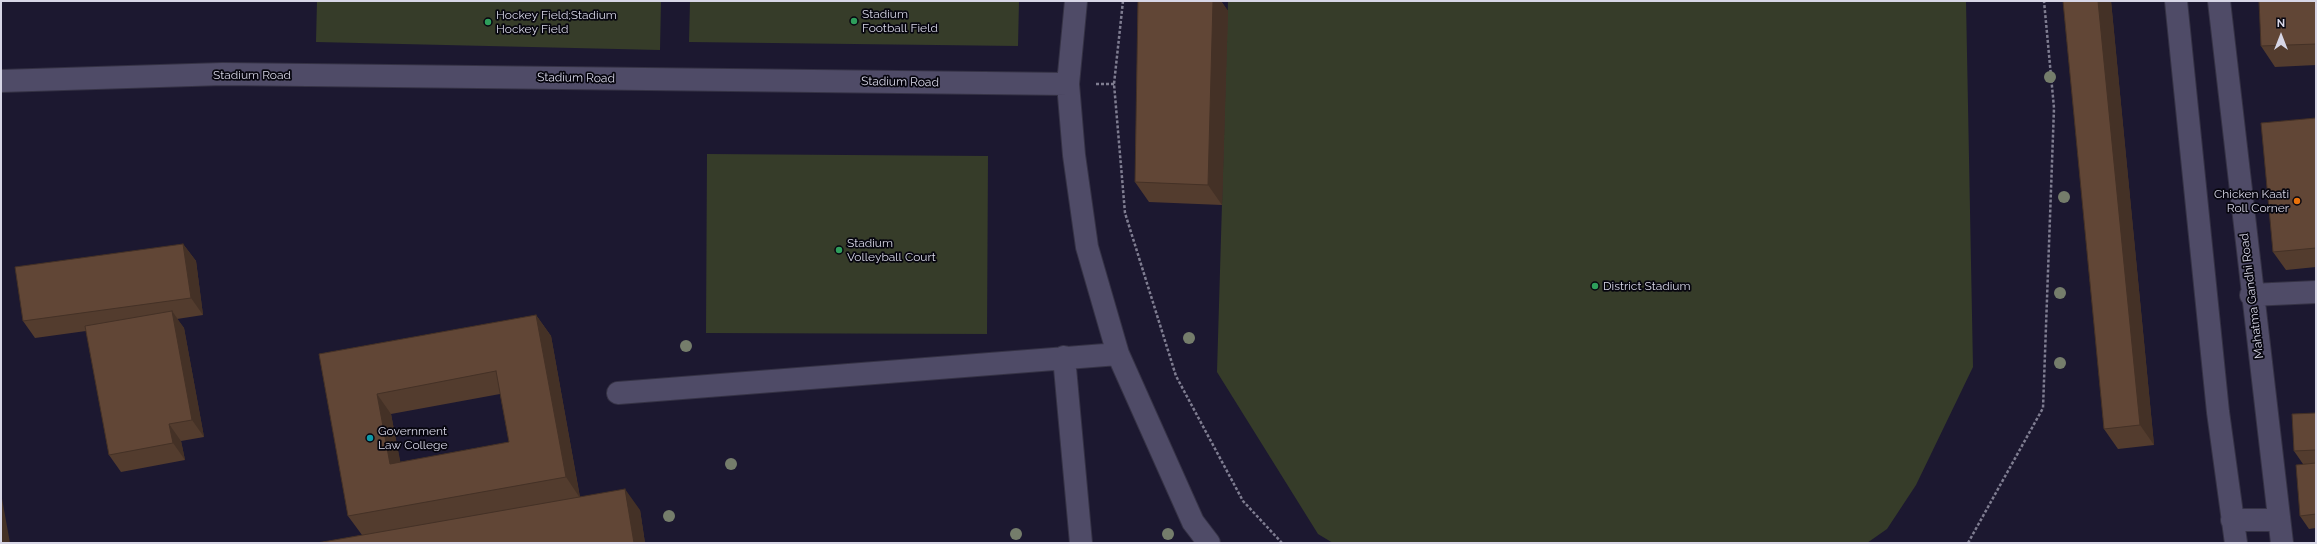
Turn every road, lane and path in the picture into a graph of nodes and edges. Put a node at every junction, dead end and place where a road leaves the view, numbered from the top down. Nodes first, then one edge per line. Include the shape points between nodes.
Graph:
1 (1076, 1) edge
2 (1123, 1) edge
3 (2044, 1) edge
4 (2176, 1) edge
5 (2219, 1) edge
6 (1, 81) edge
7 (1068, 84) junction
8 (2316, 292) edge
9 (2251, 295) junction
10 (1118, 354) junction
11 (1064, 357) junction
12 (618, 393) dead end
13 (2232, 520) junction
14 (2279, 520) junction
15 (1081, 543) edge
16 (1209, 543) edge
17 (1282, 543) edge
18 (1968, 543) edge
19 (2236, 543) edge
20 (2282, 543) edge

1 - 7 street
2 - 17 path via 1114,84 1125,213 1176,376 1244,501
3 - 18 path via 2054,108 2043,408
4 - 13 street via 2218,412
5 - 9 street, Mahatma Gandhi Road
6 - 7 street, Stadium Road via 223,74
7 - 10 street via 1074,155 1087,247
8 - 9 street
9 - 14 street, Mahatma Gandhi Road
10 - 11 street
10 - 16 street via 1193,522
11 - 12 street
11 - 15 street
13 - 14 street
13 - 19 street
14 - 20 street, Mahatma Gandhi Road

